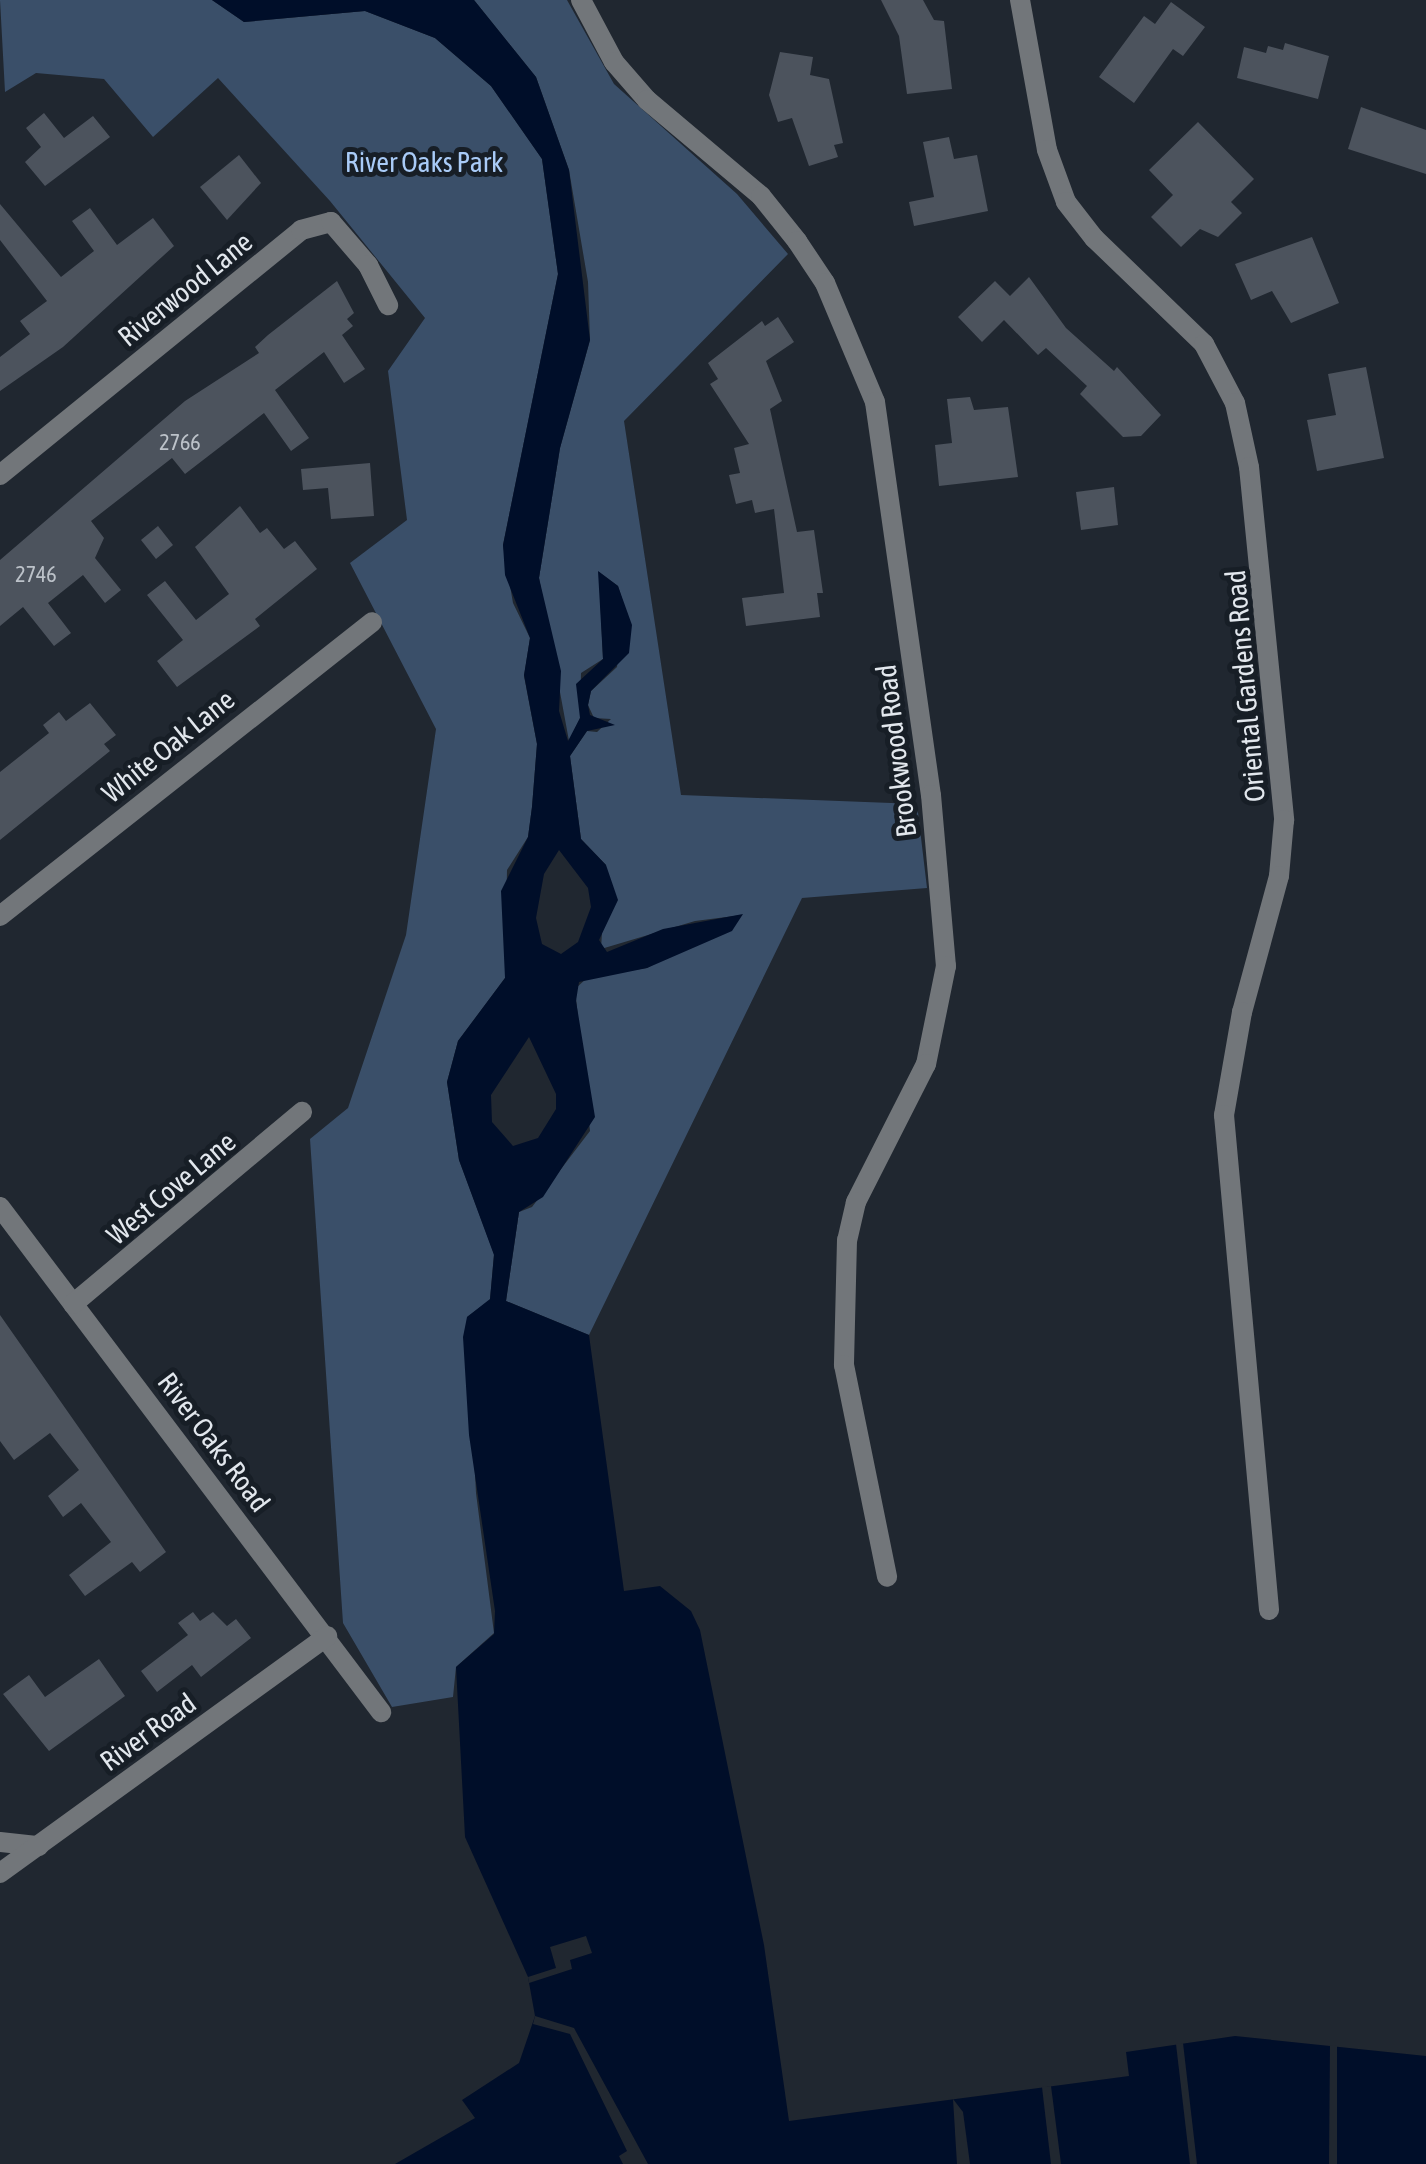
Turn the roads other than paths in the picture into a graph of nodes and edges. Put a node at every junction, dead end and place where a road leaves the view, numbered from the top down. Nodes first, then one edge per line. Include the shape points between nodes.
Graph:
1 (581, 0) edge
2 (1020, 0) edge
3 (388, 306) dead end
4 (0, 475) edge
5 (372, 622) dead end
6 (0, 916) edge
7 (302, 1112) dead end
8 (0, 1207) edge
9 (73, 1304) junction
10 (887, 1577) dead end
11 (1269, 1610) dead end
12 (327, 1636) junction
13 (380, 1712) dead end
14 (0, 1842) edge
15 (38, 1846) junction
16 (0, 1873) edge

1 - 10 street, Brookwood Road via 614,62 761,196 798,241 840,312 875,402 932,794 946,966 926,1064 856,1202 847,1240 844,1364
2 - 11 street, Oriental Gardens Road via 1047,150 1066,202 1094,238 1204,344 1235,403 1249,467 1284,820 1276,895 1242,1012 1224,1115
3 - 4 street, Riverwood Lane via 368,266 331,222 302,230
5 - 6 street, White Oak Lane
7 - 9 street, West Cove Lane
8 - 9 street, River Oaks Road
9 - 12 street, River Oaks Road
12 - 13 street, River Oaks Road
12 - 15 street, River Road
14 - 15 street
15 - 16 street, River Road

